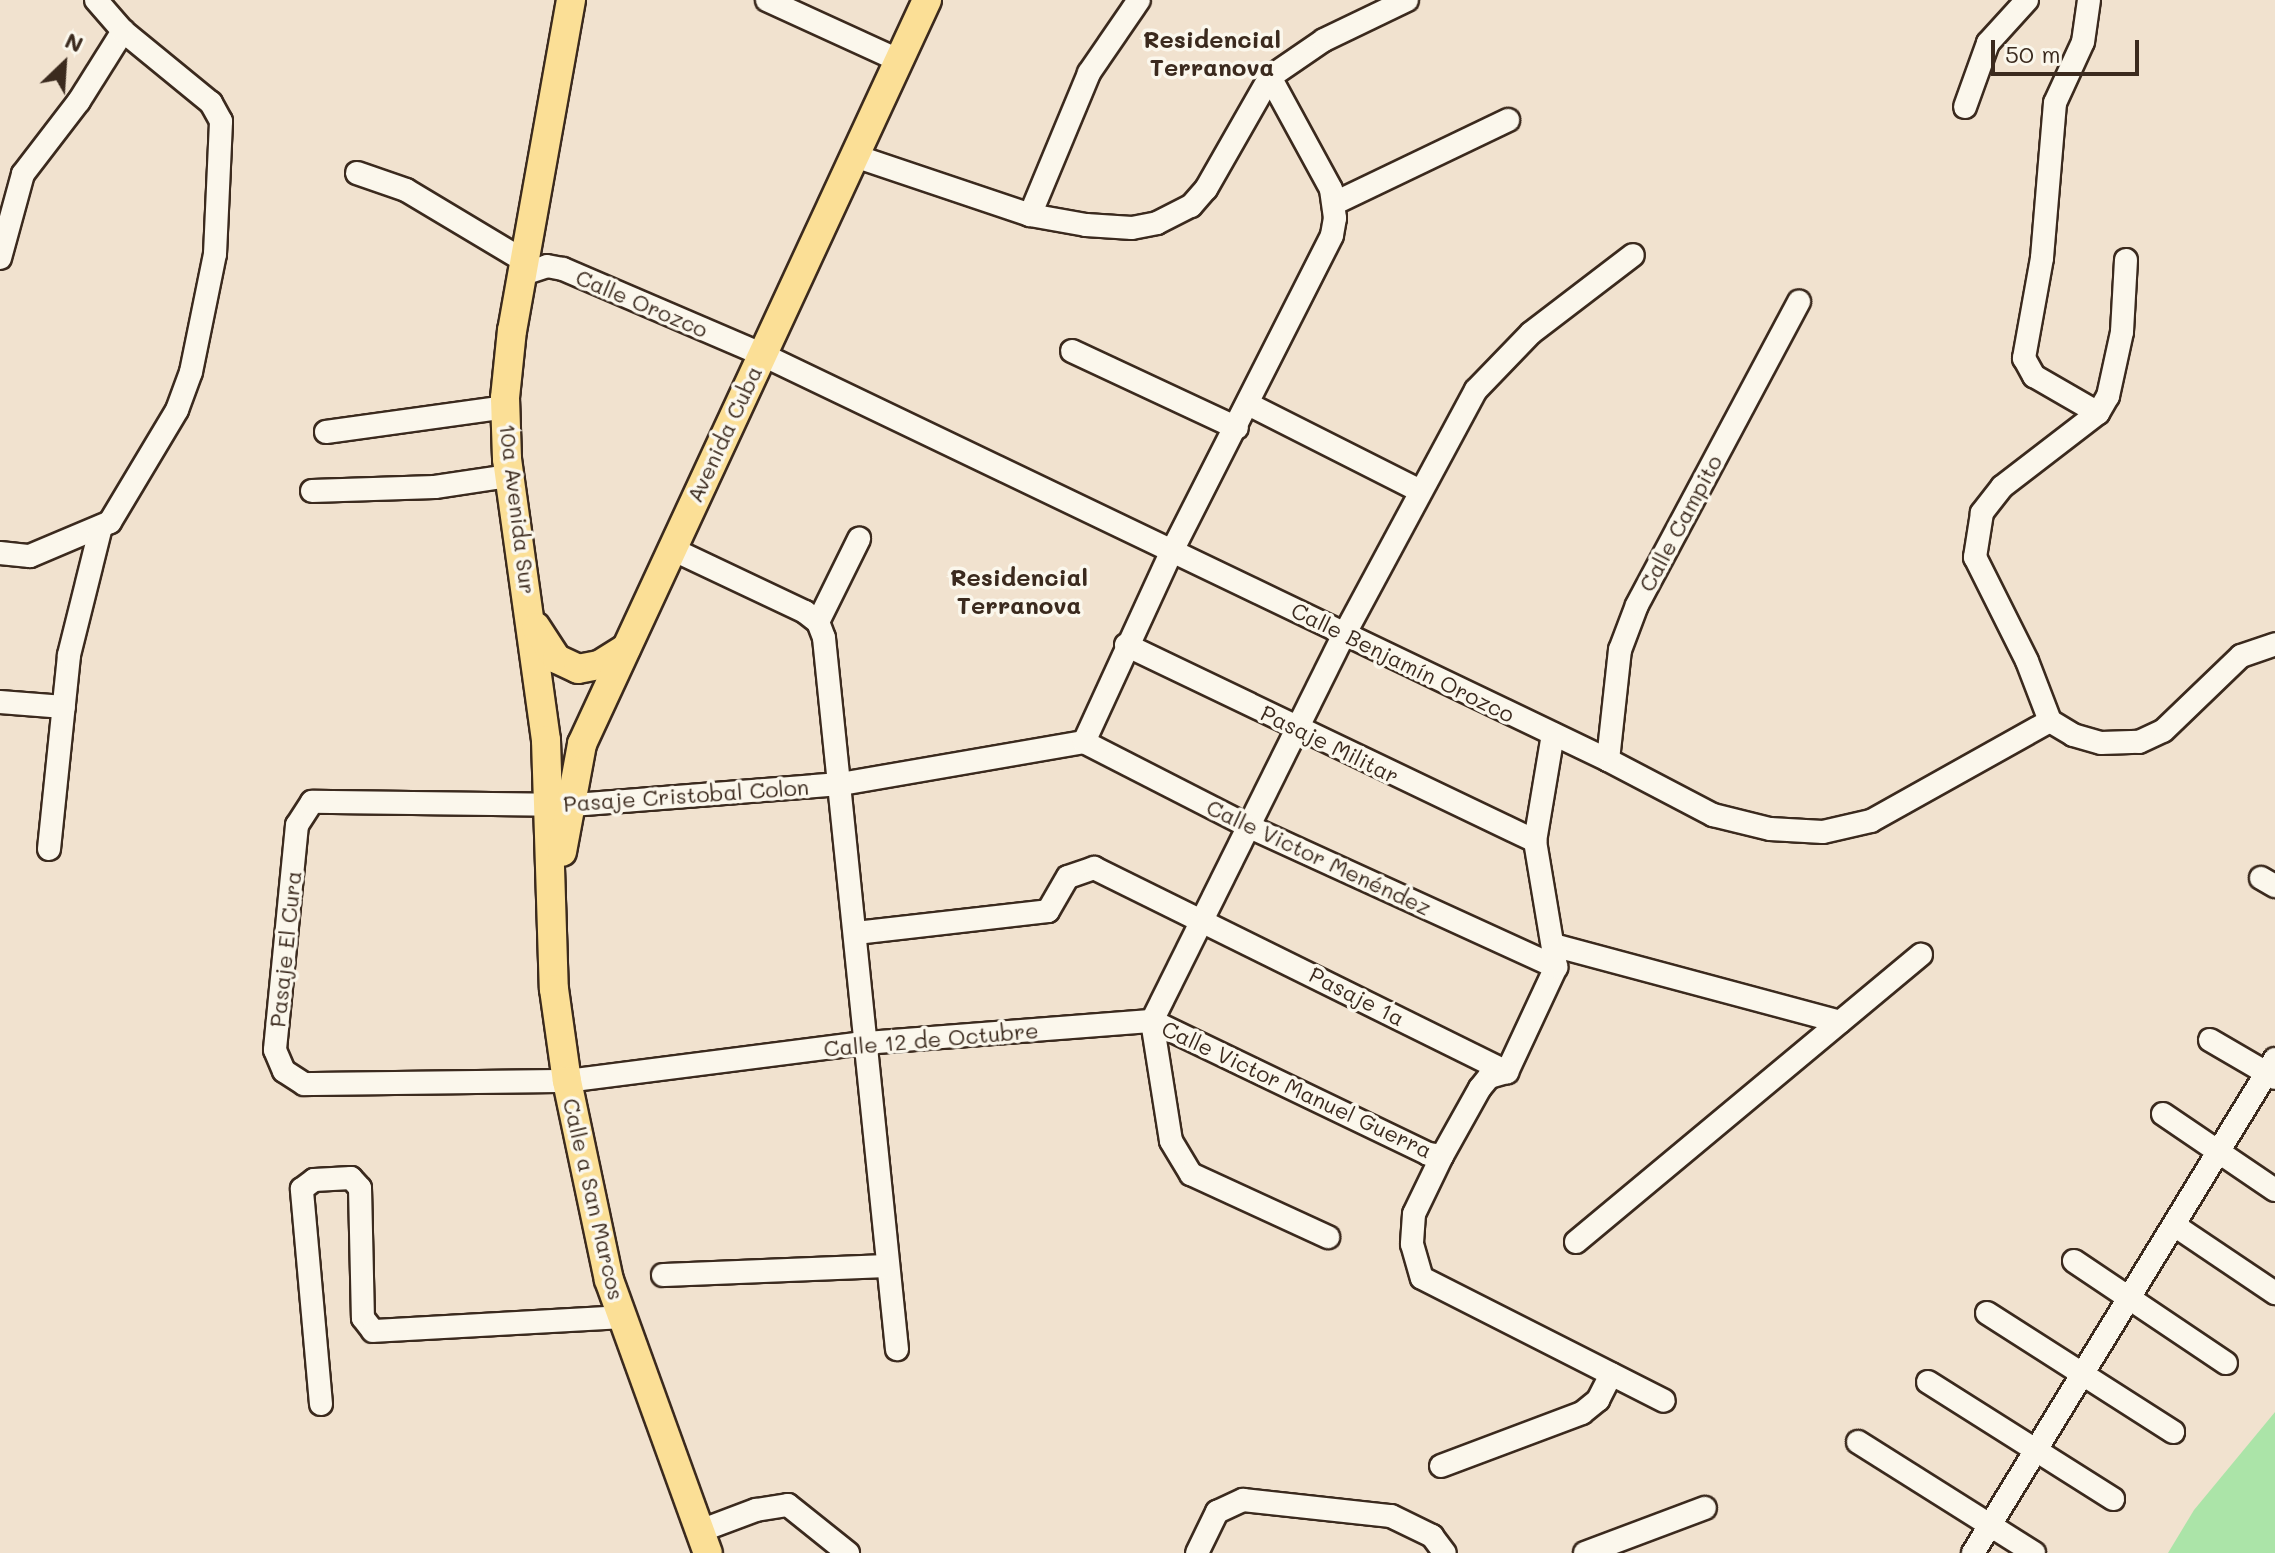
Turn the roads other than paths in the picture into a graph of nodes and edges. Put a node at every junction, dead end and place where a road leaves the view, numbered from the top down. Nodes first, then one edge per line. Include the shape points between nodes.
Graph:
1 (96, 0) edge
2 (571, 0) edge
3 (767, 0) edge
4 (927, 0) edge
5 (1139, 0) edge
6 (1407, 0) edge
7 (2027, 0) edge
8 (2089, 0) edge
9 (123, 31) junction
10 (898, 60) junction
11 (1270, 77) junction
12 (1965, 107) dead end
13 (1508, 120) dead end
14 (855, 156) junction
15 (357, 173) dead end
16 (1335, 203) junction
17 (1030, 215) junction
18 (1633, 255) dead end
19 (0, 258) edge
20 (2126, 260) dead end
21 (522, 268) junction
22 (1799, 302) dead end
23 (1072, 351) dead end
24 (761, 354) junction
25 (1250, 405) junction
26 (506, 407) junction
27 (2098, 413) junction
28 (1237, 428) junction
29 (326, 432) dead end
30 (509, 476) junction
31 (312, 491) dead end
32 (1420, 491) junction
33 (101, 527) junction
34 (859, 539) dead end
35 (672, 549) junction
36 (1172, 551) junction
37 (0, 553) edge
38 (818, 622) junction
39 (533, 623) junction
40 (1344, 635) junction
41 (2272, 641) edge
42 (1126, 645) junction
43 (626, 648) junction
44 (0, 702) edge
45 (64, 707) junction
46 (2050, 721) junction
47 (1298, 729) junction
48 (1553, 734) junction
49 (1084, 742) junction
50 (1608, 760) junction
51 (840, 784) junction
52 (561, 805) junction
53 (297, 825) joint
54 (1250, 827) junction
55 (1535, 841) junction
56 (49, 849) dead end
57 (554, 879) joint
58 (1207, 920) junction
59 (856, 933) junction
60 (1921, 955) dead end
61 (1554, 956) junction
62 (1152, 1021) junction
63 (1840, 1022) junction
64 (2210, 1040) dead end
65 (865, 1043) junction
66 (2272, 1070) edge
67 (284, 1071) joint
68 (1507, 1072) junction
69 (567, 1081) junction
70 (2163, 1114) dead end
71 (2218, 1152) junction
72 (1442, 1156) junction
73 (2275, 1190) edge
74 (2174, 1225) junction
75 (1328, 1237) dead end
76 (1576, 1242) dead end
77 (2074, 1261) dead end
78 (888, 1266) junction
79 (663, 1275) dead end
80 (2275, 1293) edge
81 (2129, 1299) junction
82 (1987, 1313) dead end
83 (622, 1317) junction
84 (897, 1349) dead end
85 (2226, 1363) dead end
86 (2083, 1373) junction
87 (1611, 1374) junction
88 (1928, 1382) dead end
89 (1664, 1401) dead end
90 (321, 1404) dead end
91 (2173, 1432) dead end
92 (1858, 1442) dead end
93 (2035, 1452) junction
94 (1441, 1466) dead end
95 (2113, 1499) dead end
96 (1705, 1508) dead end
97 (1991, 1525) junction
98 (704, 1542) edge
99 (1628, 1546) edge
100 (848, 1553) edge
101 (1197, 1553) edge
102 (1445, 1553) edge
103 (1585, 1553) edge
104 (1973, 1553) edge
105 (2034, 1553) edge

1 - 9 street
2 - 21 main road, 10a Avenida Sur
3 - 10 street
4 - 10 main road, Avenida Cuba
5 - 17 street via 1089,73
6 - 11 street via 1324,40
7 - 12 street via 1988,43
8 - 27 street via 2083,42 2055,103 2042,258 2024,358 2034,376
9 - 19 street via 79,101 23,174
9 - 33 street via 211,103 221,121 223,172 215,254 191,372 143,471 110,522
10 - 14 main road, Avenida Cuba
11 - 16 street
11 - 17 street via 1206,189 1176,215 1132,228
13 - 16 street
14 - 17 street
14 - 24 main road, Avenida Cuba
15 - 21 street via 406,190
16 - 25 street via 1332,235
18 - 32 street via 1501,362 1476,390
20 - 27 street via 2116,371
21 - 24 street, Calle Orozco via 563,269
21 - 26 main road, 10a Avenida Sur
22 - 50 street, Calle Campito via 1637,605 1620,650
23 - 28 street
24 - 35 main road, Avenida Cuba
24 - 36 street, Calle Benjamín Orozco
25 - 28 street
25 - 32 street
26 - 29 street
26 - 30 main road, 10a Avenida Sur
27 - 46 street via 2002,487 1982,513 1976,535 1975,557 2027,661
28 - 36 street
30 - 31 street via 435,487
30 - 39 main road, 10a Avenida Sur
32 - 40 street
33 - 37 street via 30,556
33 - 45 street via 69,655
34 - 38 street
35 - 38 street
35 - 43 main road, Avenida Cuba
36 - 40 street, Calle Benjamín Orozco
36 - 42 street
38 - 51 street
39 - 43 main road via 557,659 578,669 599,665
39 - 52 main road, 10a Avenida Sur
40 - 47 street
40 - 48 street, Calle Benjamín Orozco
41 - 46 street via 2241,656 2163,731 2139,742 2101,743
42 - 47 street, Pasaje Militar
42 - 49 street
43 - 52 main road, Avenida Cuba
44 - 45 street
45 - 56 street
46 - 50 street, Calle Benjamín Orozco via 1871,821 1823,832 1770,829 1713,815
47 - 54 street
47 - 55 street, Pasaje Militar
48 - 50 street, Calle Benjamín Orozco
48 - 55 street
49 - 51 street, Pasaje Cristobal Colon
49 - 54 street, Calle Victor Menéndez
51 - 52 street, Pasaje Cristobal Colon
51 - 59 street
52 - 53 street, Pasaje Cristobal Colon via 312,802
52 - 57 main road, Avenida Cuba
53 - 67 street, Pasaje El Cura via 275,1050
54 - 58 street
54 - 61 street, Calle Victor Menéndez
55 - 61 street
57 - 69 main road, Calle a San Marcos via 554,989
58 - 59 street, Pasaje 1a via 1094,868 1068,877 1048,911
58 - 62 street
58 - 68 street, Pasaje 1a
59 - 65 street
60 - 63 street
61 - 63 street, Calle Victor Menéndez
61 - 68 street
62 - 65 street, Calle 12 de Octubre
62 - 72 street, Calle Victor Manuel Guerra via 1428,1154
62 - 75 street via 1171,1141 1191,1174
63 - 76 street
64 - 66 street
65 - 69 street, Calle 12 de Octubre
65 - 78 street
66 - 71 street
67 - 69 street, Calle 12 de Octubre via 304,1084
68 - 72 street via 1489,1077 1480,1088
69 - 83 main road, Calle a San Marcos via 609,1280
70 - 71 street
71 - 73 street
71 - 74 street
72 - 87 street via 1414,1214 1412,1244 1422,1278
74 - 80 street
74 - 81 street
77 - 81 street
78 - 79 street
78 - 84 street
81 - 85 street
81 - 86 street
82 - 86 street
83 - 90 street via 373,1331 363,1318 360,1188 351,1178 314,1180 302,1189
83 - 98 main road, Calle a San Marcos
86 - 91 street
86 - 93 street
87 - 89 street
87 - 94 street via 1598,1400 1582,1413
88 - 93 street
92 - 97 street
93 - 95 street
93 - 97 street
96 - 99 street
97 - 104 street
97 - 105 street
98 - 100 street via 756,1510 788,1505
99 - 103 street
101 - 102 street via 1217,1512 1243,1500 1391,1516 1432,1536

